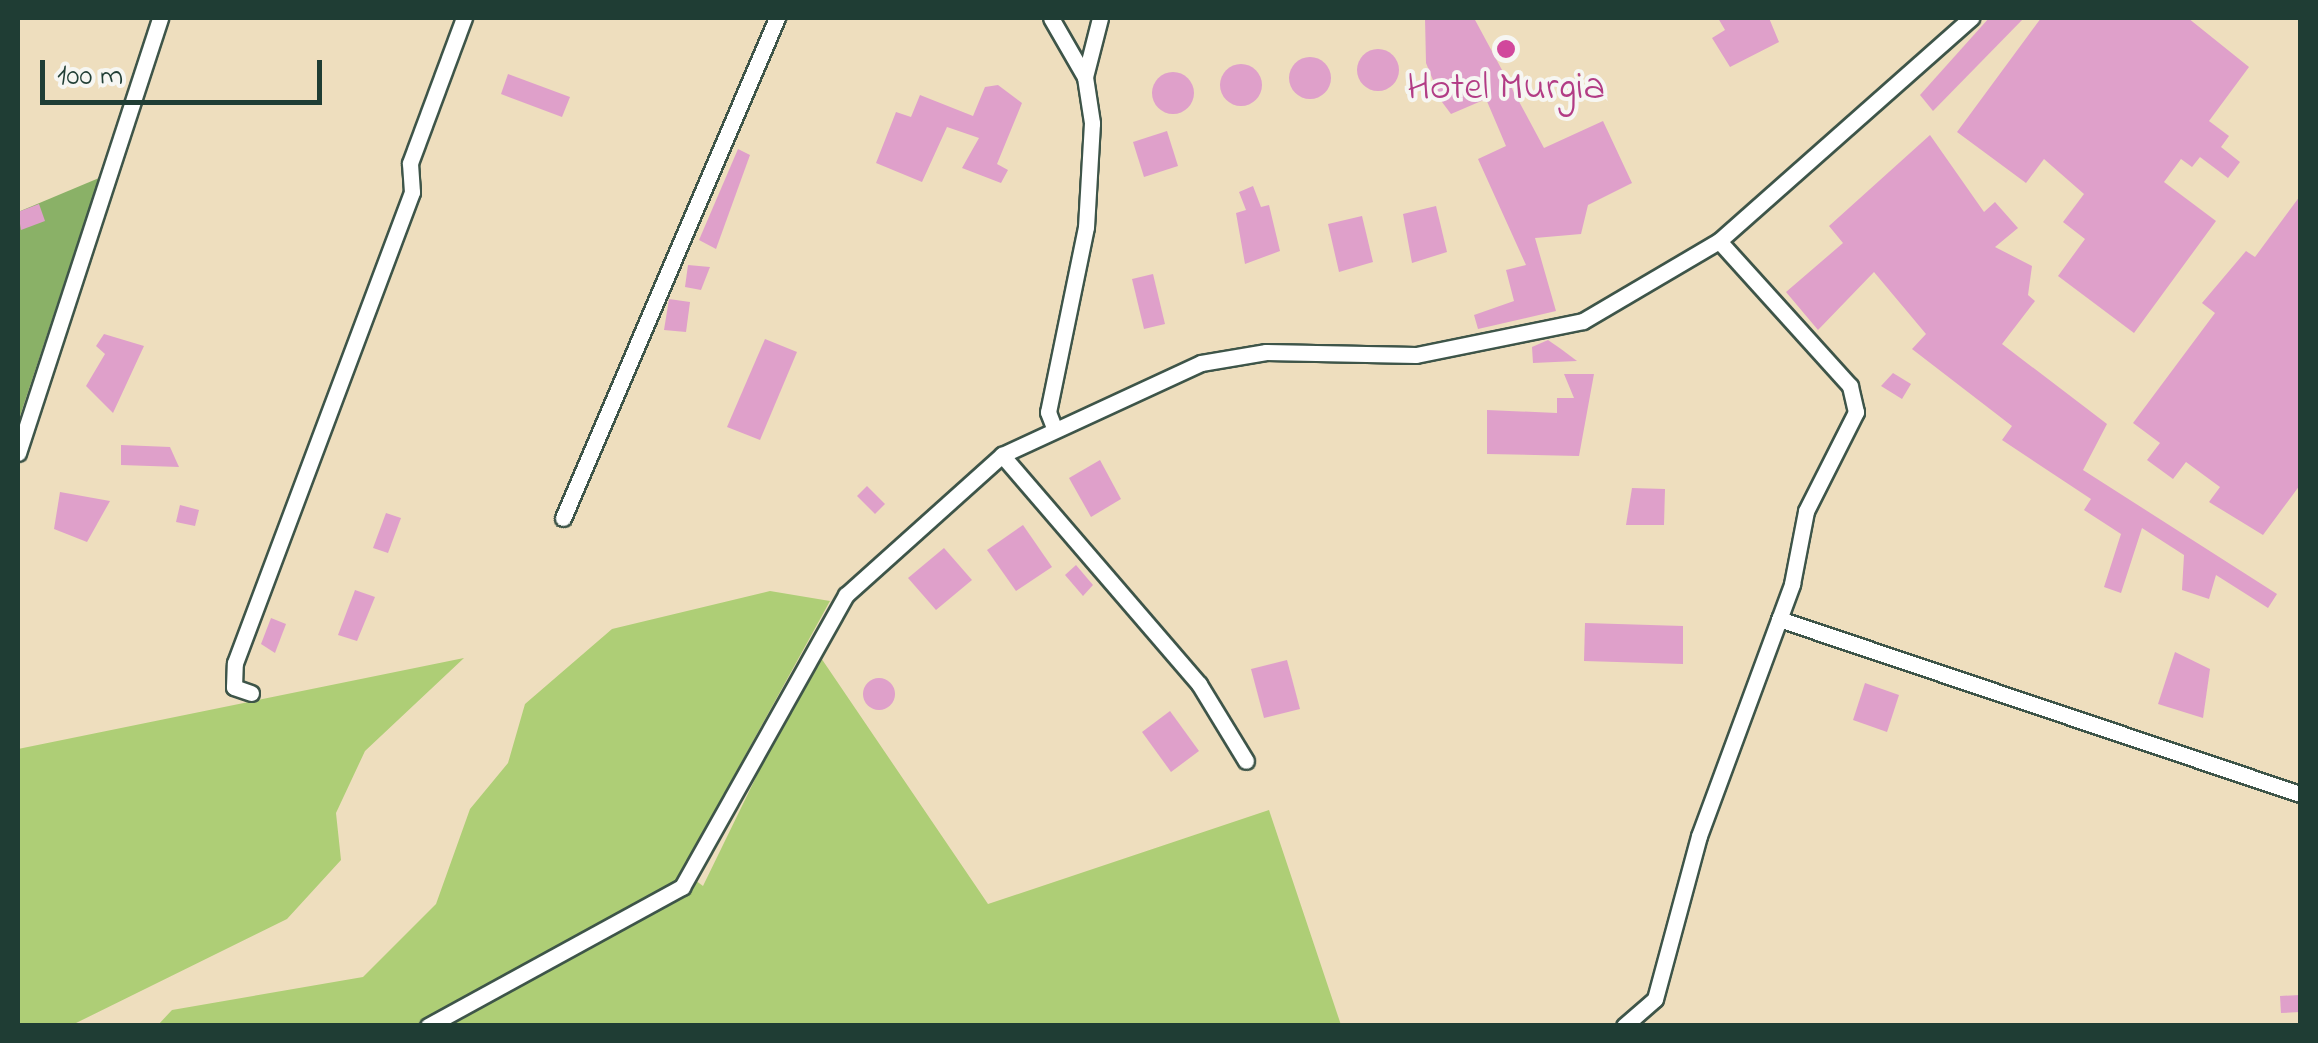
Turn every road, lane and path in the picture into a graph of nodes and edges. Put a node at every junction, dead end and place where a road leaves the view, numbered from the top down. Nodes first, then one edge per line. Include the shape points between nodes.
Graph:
1 (160, 18) edge
2 (464, 18) edge
3 (777, 18) edge
4 (1051, 18) edge
5 (1100, 18) edge
6 (1970, 18) edge
7 (1086, 77) junction
8 (1719, 241) junction
9 (1054, 428) junction
10 (18, 453) edge
11 (1002, 455) junction
12 (563, 518) dead end
13 (1779, 619) junction
14 (252, 693) dead end
15 (1246, 761) dead end
16 (2300, 794) edge
17 (428, 1026) edge
18 (1624, 1026) edge

1 - 10 street
2 - 14 street via 410,163 412,192 235,663 234,687
3 - 12 street
4 - 7 street
5 - 7 street
6 - 8 street
7 - 9 street via 1086,227 1048,412
8 - 9 street via 1583,321 1416,355 1266,352 1201,363
8 - 13 street via 1850,386 1856,412 1806,510
9 - 11 street
11 - 15 street via 1199,684
11 - 17 street via 846,594 682,887
13 - 16 street
13 - 18 street via 1699,836 1655,999

